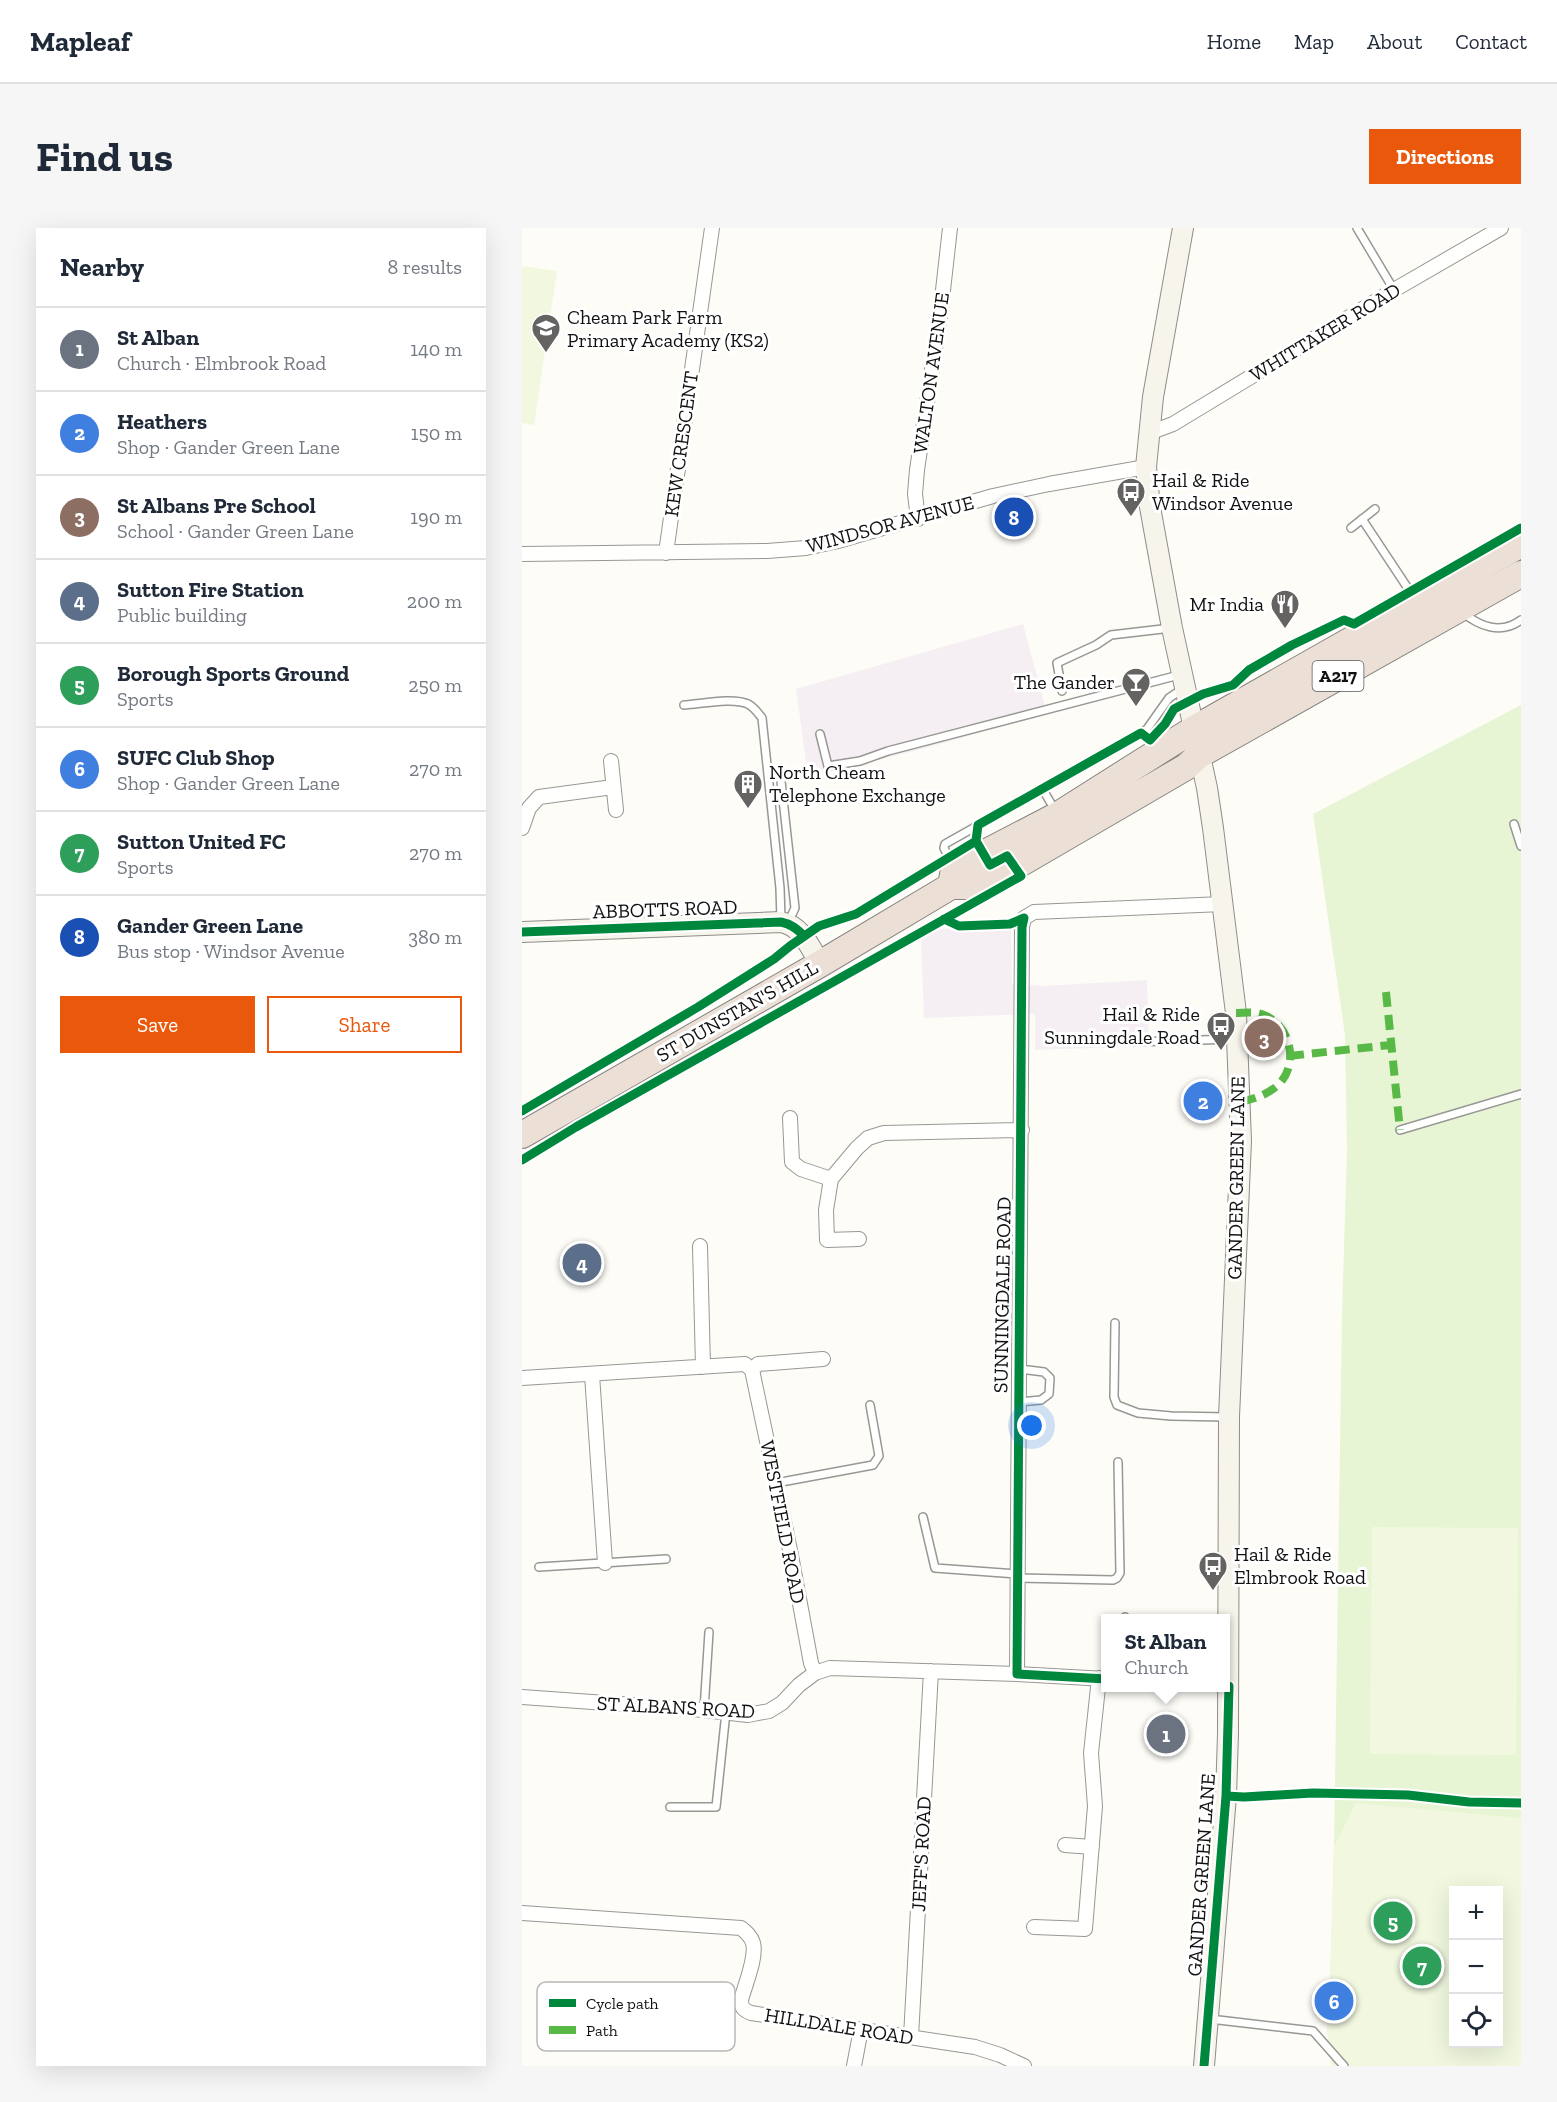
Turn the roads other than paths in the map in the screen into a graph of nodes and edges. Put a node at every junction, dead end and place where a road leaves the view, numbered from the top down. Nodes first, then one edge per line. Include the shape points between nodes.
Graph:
1 (712, 228) edge
2 (950, 228) edge
3 (1183, 228) edge
4 (1357, 228) edge
5 (1501, 228) edge
6 (1394, 290) junction
7 (1149, 430) junction
8 (1146, 468) junction
9 (1375, 509) dead end
10 (918, 519) junction
11 (1362, 519) junction
12 (1351, 528) dead end
13 (1521, 544) edge
14 (666, 553) junction
15 (522, 554) edge
16 (1521, 573) edge
17 (1417, 602) junction
18 (1458, 609) junction
19 (1521, 620) edge
20 (1172, 628) junction
21 (1183, 681) junction
22 (1062, 691) dead end
23 (684, 705) dead end
24 (1194, 729) junction
25 (820, 734) dead end
26 (1199, 755) junction
27 (611, 761) dead end
28 (780, 772) dead end
29 (614, 787) junction
30 (1042, 788) junction
31 (616, 810) dead end
32 (1058, 815) junction
33 (523, 819) edge
34 (1514, 824) dead end
35 (1521, 846) edge
36 (952, 877) junction
37 (1223, 904) junction
38 (785, 923) junction
39 (522, 931) edge
40 (820, 964) junction
41 (1237, 1039) junction
42 (1133, 1042) dead end
43 (1521, 1094) edge
44 (790, 1118) dead end
45 (1022, 1130) junction
46 (1400, 1130) dead end
47 (522, 1135) edge
48 (831, 1179) junction
49 (859, 1239) dead end
50 (700, 1246) dead end
51 (1115, 1323) dead end
52 (823, 1359) dead end
53 (703, 1367) junction
54 (1020, 1369) junction
55 (752, 1370) junction
56 (592, 1375) junction
57 (522, 1378) edge
58 (1019, 1402) junction
59 (870, 1405) dead end
60 (1230, 1417) junction
61 (1118, 1462) dead end
62 (776, 1484) junction
63 (923, 1517) dead end
64 (666, 1559) dead end
65 (604, 1563) junction
66 (539, 1567) dead end
67 (1017, 1576) junction
68 (1228, 1614) edge
69 (709, 1632) dead end
70 (931, 1671) junction
71 (815, 1673) junction
72 (1017, 1674) junction
73 (1101, 1679) edge
74 (1101, 1686) edge
75 (1227, 1692) edge
76 (522, 1697) edge
77 (704, 1710) junction
78 (726, 1712) junction
79 (670, 1807) dead end
80 (1065, 1845) dead end
81 (1092, 1846) junction
82 (522, 1913) edge
83 (1034, 1926) dead end
84 (1208, 2018) junction
85 (861, 2029) junction
86 (911, 2037) junction
87 (854, 2066) edge
88 (1024, 2066) edge
89 (1204, 2066) edge
90 (1344, 2066) edge

1 - 14 street, KEW CRESCENT
2 - 10 street, WALTON AVENUE via 917,470
3 - 7 street, GANDER GREEN LANE
4 - 6 lane
5 - 6 street, WHITTAKER ROAD
6 - 7 street, WHITTAKER ROAD via 1173,424
7 - 8 street, GANDER GREEN LANE
8 - 10 street, WINDSOR AVENUE via 1049,484
8 - 20 street, GANDER GREEN LANE
9 - 11 lane
10 - 14 street, WINDSOR AVENUE via 806,548
11 - 12 lane
11 - 17 lane
13 - 17 highway, A217
14 - 15 street, WINDSOR AVENUE
16 - 18 highway, A217
17 - 24 highway, A217
18 - 19 lane via 1474,621 1498,629
18 - 26 highway, A217
20 - 21 street, GANDER GREEN LANE
20 - 22 lane via 1111,635 1057,663
21 - 24 street, GANDER GREEN LANE
21 - 25 lane via 828,766
21 - 30 lane via 1141,733
23 - 38 lane via 734,701 748,704 762,718
24 - 26 street, GANDER GREEN LANE
24 - 32 highway, ST DUNSTAN'S HILL / A217
26 - 36 highway, ST DUNSTAN'S HILL / A217 via 1186,767 1023,862 969,886
26 - 37 street, GANDER GREEN LANE
27 - 29 street
28 - 38 lane via 795,908
29 - 31 street
29 - 33 street via 539,797
30 - 32 lane
30 - 36 lane via 945,844
32 - 36 highway, ST DUNSTAN'S HILL / A217
34 - 35 lane
36 - 40 highway, ST DUNSTAN'S HILL / A217
37 - 41 street, GANDER GREEN LANE
37 - 45 street, SUNNINGDALE ROAD via 1034,912 1024,918
38 - 39 street, ABBOTTS ROAD
38 - 40 street via 804,936
40 - 47 highway, ST DUNSTAN'S HILL / A217
41 - 42 lane
41 - 60 street, GANDER GREEN LANE via 1240,1142
43 - 46 lane
44 - 48 street via 792,1162
45 - 48 street via 876,1135 857,1148
45 - 54 street, SUNNINGDALE ROAD
48 - 49 street via 827,1240
50 - 53 street
51 - 60 lane via 1117,1406 1137,1413
52 - 55 street via 758,1364
53 - 55 street via 745,1364
53 - 56 street
54 - 58 street, SUNNINGDALE ROAD
54 - 58 lane via 1044,1372 1050,1378 1049,1394 1041,1400
55 - 62 street, WESTFIELD ROAD
56 - 57 street
56 - 65 street
58 - 67 street, SUNNINGDALE ROAD
59 - 62 lane via 879,1456 873,1465
60 - 68 street, GANDER GREEN LANE
61 - 67 lane via 1118,1578
62 - 71 street, WESTFIELD ROAD
63 - 67 lane via 935,1568
64 - 65 lane
65 - 66 lane
67 - 72 street, SUNNINGDALE ROAD
69 - 77 lane
70 - 71 street via 844,1667
70 - 72 street
70 - 86 street, JEFF'S ROAD
71 - 78 street, ST ALBANS ROAD via 769,1712
72 - 73 street
74 - 81 street via 1091,1754 1095,1789
75 - 84 street, GANDER GREEN LANE via 1226,1796
76 - 77 street, ST ALBANS ROAD
77 - 78 street, ST ALBANS ROAD
78 - 79 lane via 716,1807
80 - 81 street
81 - 83 street via 1085,1929
82 - 85 street, HILLDALE ROAD via 741,1928 750,1935 754,1954 741,2000 744,2010
84 - 89 street, GANDER GREEN LANE
84 - 90 lane via 1313,2031
85 - 86 street, HILLDALE ROAD
85 - 87 street
86 - 88 street, HILLDALE ROAD via 975,2047

